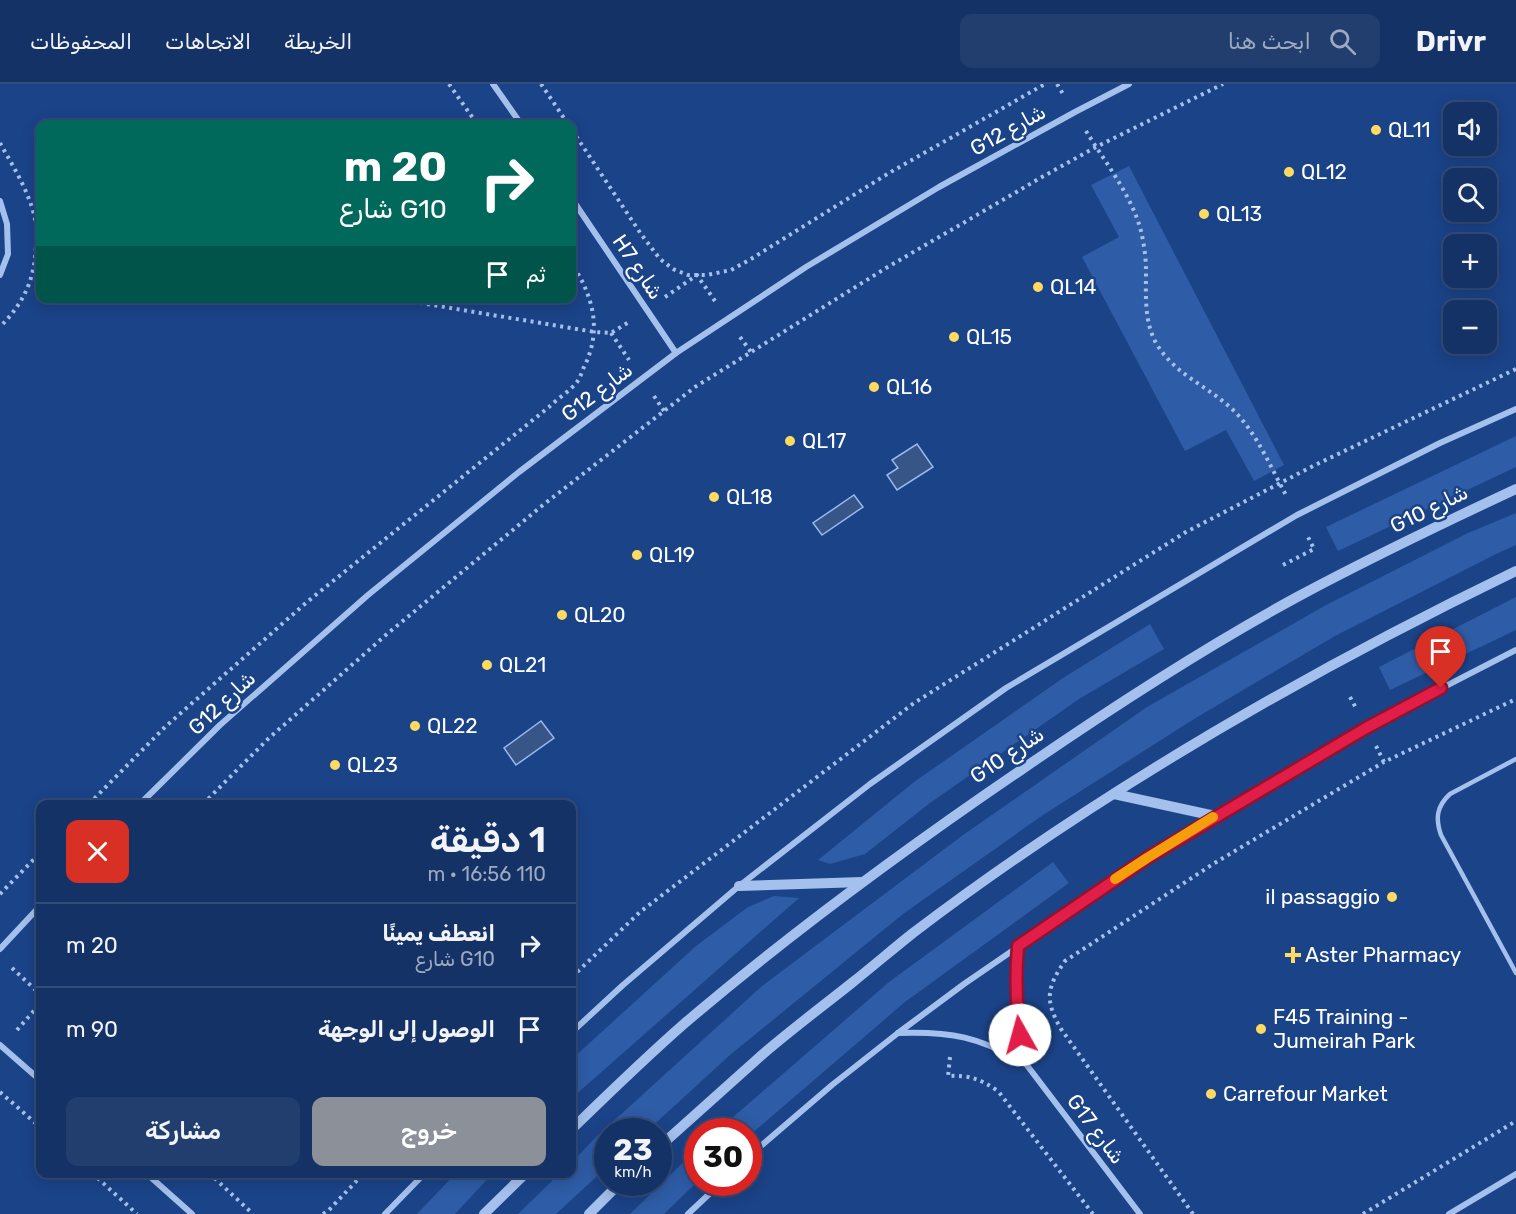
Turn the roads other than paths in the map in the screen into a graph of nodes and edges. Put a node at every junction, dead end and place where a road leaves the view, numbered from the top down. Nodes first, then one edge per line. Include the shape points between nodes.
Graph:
1 (493, 84) edge
2 (1129, 84) edge
3 (518, 120) edge
4 (0, 201) edge
5 (576, 205) edge
6 (0, 274) edge
7 (676, 353) junction
8 (1516, 409) edge
9 (1516, 489) edge
10 (1516, 571) edge
11 (1516, 650) edge
12 (1516, 759) edge
13 (1114, 794) junction
14 (144, 800) edge
15 (1215, 816) junction
16 (862, 882) junction
17 (739, 886) junction
18 (36, 910) edge
19 (1018, 946) junction
20 (0, 949) edge
21 (1516, 973) edge
22 (576, 1028) edge
23 (898, 1033) junction
24 (1, 1045) edge
25 (1026, 1065) junction
26 (36, 1076) edge
27 (576, 1125) edge
28 (672, 1136) edge
29 (762, 1145) edge
30 (1516, 1174) edge
31 (152, 1178) edge
32 (420, 1178) edge
33 (521, 1178) edge
34 (607, 1196) edge
35 (707, 1196) edge
36 (192, 1214) edge
37 (385, 1214) edge
38 (484, 1214) edge
39 (589, 1214) edge
40 (688, 1214) edge
41 (1140, 1214) edge
42 (1449, 1214) edge

1 - 3 street
2 - 7 street, G12 شارع via 939,187 806,267
4 - 6 street via 7,224 8,254
5 - 7 street, H7 شارع
7 - 14 street, G12 شارع via 519,471 368,595 220,725
8 - 17 street via 1297,515 1006,687 870,784
9 - 16 street, G10 شارع via 1299,596 1193,657 1088,724
10 - 13 street via 1345,658 1220,728
11 - 15 street via 1366,728
12 - 21 lane via 1450,794 1437,816 1441,835
13 - 15 street
13 - 28 street via 913,933 764,1054
15 - 19 street
16 - 17 street
16 - 27 street, G10 شارع via 684,1024
17 - 22 street
18 - 20 street
19 - 23 street
19 - 25 street, G17 شارع via 1016,1005
23 - 25 street, G17 شارع via 952,1034 1003,1051
23 - 29 street
24 - 26 street
25 - 41 street, G17 شارع
30 - 42 street
31 - 36 street
32 - 37 street
33 - 38 street
34 - 39 street
35 - 40 street

